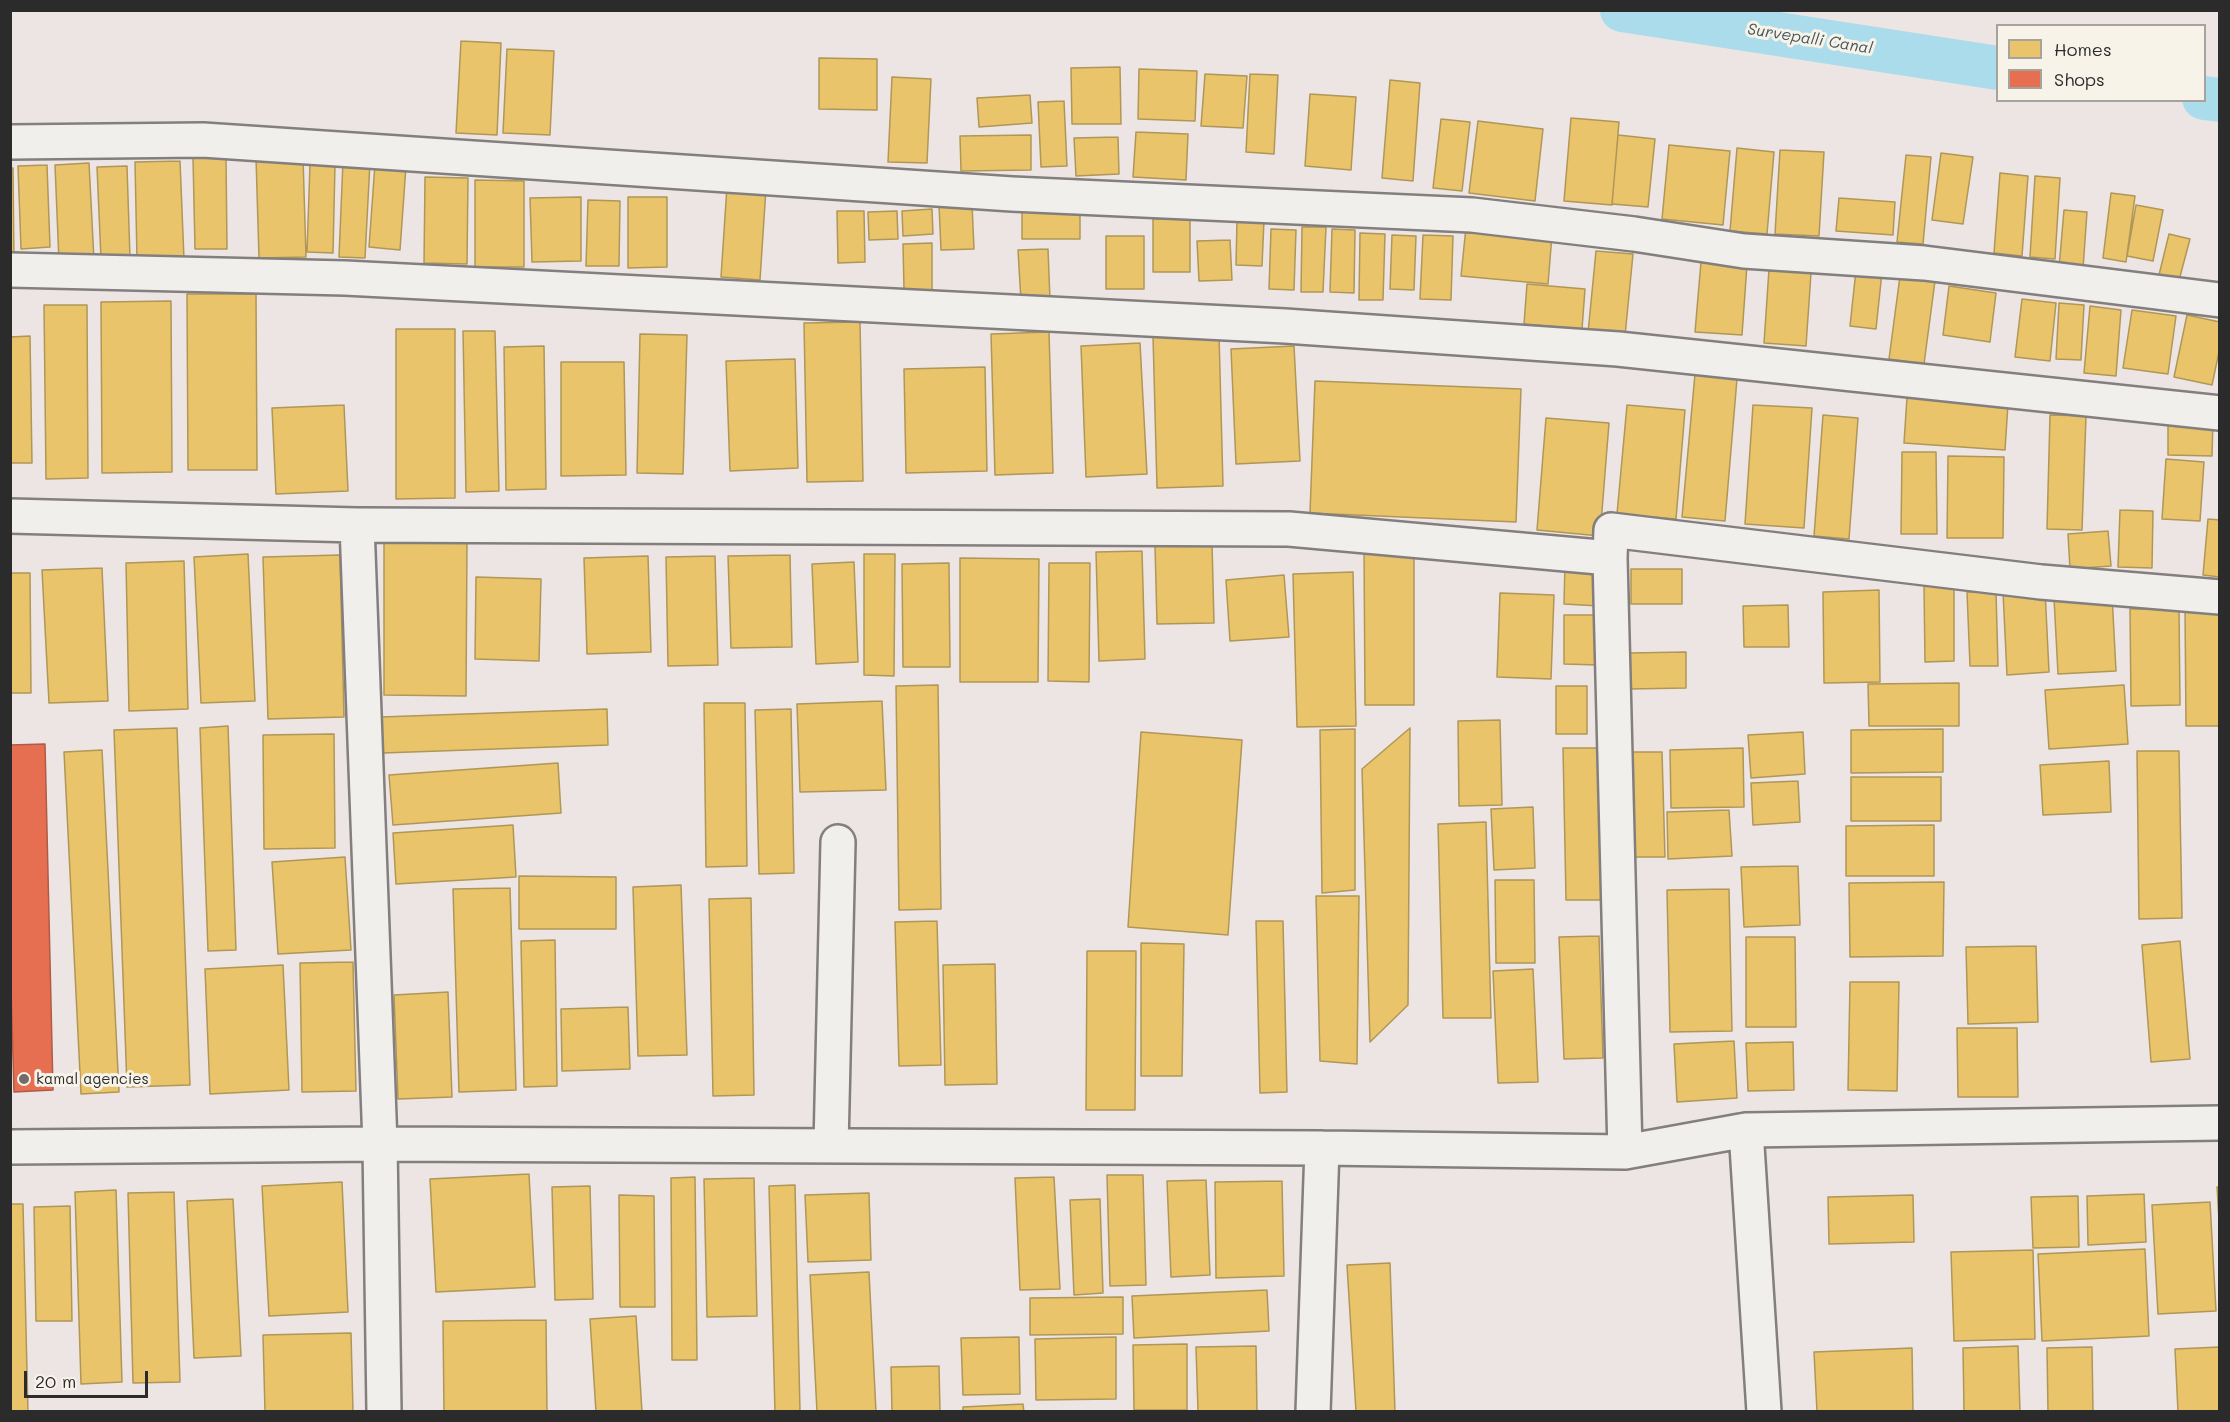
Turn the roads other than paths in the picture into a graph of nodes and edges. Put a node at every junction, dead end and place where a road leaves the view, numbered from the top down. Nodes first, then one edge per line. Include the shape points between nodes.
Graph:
1 (10, 142) edge
2 (10, 270) edge
3 (2220, 300) edge
4 (2220, 413) edge
5 (10, 516) edge
6 (357, 525) junction
7 (1610, 558) junction
8 (2220, 597) edge
9 (838, 842) dead end
10 (2220, 1123) edge
11 (1746, 1130) junction
12 (380, 1144) junction
13 (831, 1146) junction
14 (10, 1147) edge
15 (1322, 1148) junction
16 (1625, 1152) junction
17 (384, 1412) edge
18 (1313, 1412) edge
19 (1764, 1412) edge

1 - 3 street via 203,140 1012,194 1472,215 1744,251 1924,263
2 - 4 street via 345,278 1285,326 1618,349
5 - 6 street
6 - 7 street via 1289,529
6 - 12 street
7 - 8 street via 1611,530 2041,582
7 - 16 street
9 - 13 street
10 - 11 street
11 - 16 street
11 - 19 street
12 - 13 street
12 - 14 street
12 - 17 street
13 - 15 street
15 - 16 street
15 - 18 street

